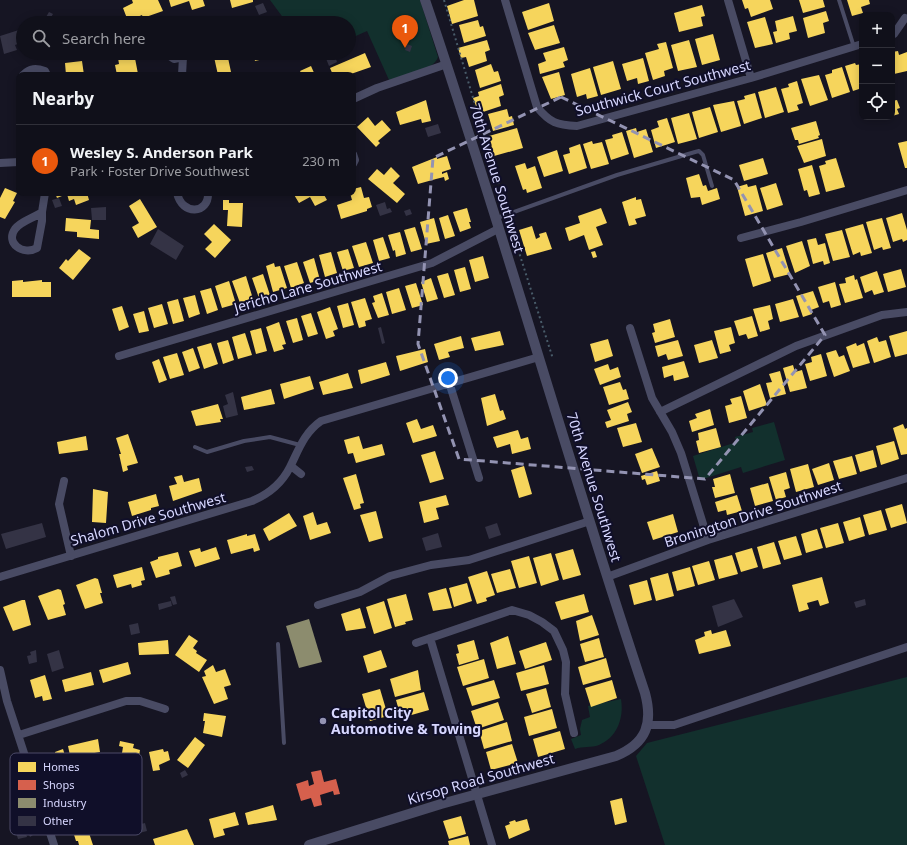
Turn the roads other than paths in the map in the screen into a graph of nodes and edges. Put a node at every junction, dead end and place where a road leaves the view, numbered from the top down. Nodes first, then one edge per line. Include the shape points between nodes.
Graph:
1 (425, 0) edge
2 (505, 0) edge
3 (728, 0) edge
4 (839, 0) edge
5 (905, 18) dead end
6 (895, 33) edge
7 (859, 45) edge
8 (854, 47) junction
9 (185, 60) edge
10 (447, 64) junction
11 (27, 72) edge
12 (46, 72) edge
13 (183, 72) edge
14 (751, 78) junction
15 (356, 98) edge
16 (16, 162) edge
17 (0, 163) edge
18 (712, 186) dead end
19 (907, 190) edge
20 (45, 196) edge
21 (178, 196) edge
22 (208, 196) edge
23 (42, 212) junction
24 (495, 219) junction
25 (498, 229) junction
26 (741, 238) dead end
27 (907, 312) edge
28 (630, 328) dead end
29 (119, 356) dead end
30 (539, 356) junction
31 (449, 382) junction
32 (660, 412) junction
33 (300, 445) junction
34 (195, 447) dead end
35 (291, 466) junction
36 (301, 474) dead end
37 (479, 478) dead end
38 (907, 478) edge
39 (64, 481) dead end
40 (590, 521) junction
41 (708, 540) junction
42 (71, 556) junction
43 (0, 577) edge
44 (607, 577) junction
45 (318, 604) dead end
46 (430, 638) junction
47 (416, 643) dead end
48 (278, 644) dead end
49 (907, 648) edge
50 (0, 670) edge
51 (165, 709) dead end
52 (648, 725) junction
53 (574, 733) dead end
54 (19, 736) junction
55 (284, 743) dead end
56 (24, 753) edge
57 (477, 794) junction
58 (51, 835) edge
59 (54, 845) edge
60 (309, 845) edge
61 (492, 845) edge

1 - 10 street, 70th Avenue Southwest
2 - 14 street, Southwick Court Southwest via 537,108 545,118 559,125 577,126
3 - 14 street
4 - 8 lane
5 - 6 street
7 - 8 street, Southwick Court Southwest
8 - 14 street, Southwick Court Southwest
9 - 13 street
10 - 15 street
10 - 24 street, 70th Avenue Southwest
11 - 12 street via 37,68
16 - 17 street
18 - 24 lane via 703,155 699,151 616,175
19 - 26 street
20 - 23 street
21 - 22 street via 180,204 193,210 205,204
23 - 23 street via 36,248 26,252 21,250 13,242 12,235 15,229
24 - 25 street, 70th Avenue Southwest
25 - 29 street, Jericho Lane Southwest via 432,263
25 - 30 street, 70th Avenue Southwest
27 - 32 street via 882,315 796,346
28 - 32 street via 652,398
30 - 31 street, Shalom Drive Southwest
30 - 40 street, 70th Avenue Southwest
31 - 33 street, Shalom Drive Southwest via 325,420 310,430
31 - 37 street
32 - 41 street via 681,453
33 - 34 lane via 270,437 244,441 207,452
33 - 35 street, Shalom Drive Southwest
35 - 36 street
35 - 42 street, Shalom Drive Southwest via 276,486 252,501
38 - 41 street, Bronington Drive Southwest
39 - 42 street via 59,504
40 - 44 street, 70th Avenue Southwest
40 - 45 street via 468,560 431,565 390,576 360,592
41 - 44 street, Bronington Drive Southwest
42 - 43 street, Shalom Drive Southwest
44 - 52 street, 70th Avenue Southwest via 645,693
46 - 47 street
46 - 53 street via 512,610 529,615 554,631 560,640 566,662 565,694
46 - 57 street
48 - 55 lane
49 - 52 street via 674,725
50 - 54 street
51 - 54 street via 140,701 126,701
52 - 57 street, Kirsop Road Southwest via 643,737 628,751
54 - 56 street
57 - 60 street, Kirsop Road Southwest
57 - 61 street
58 - 59 street

